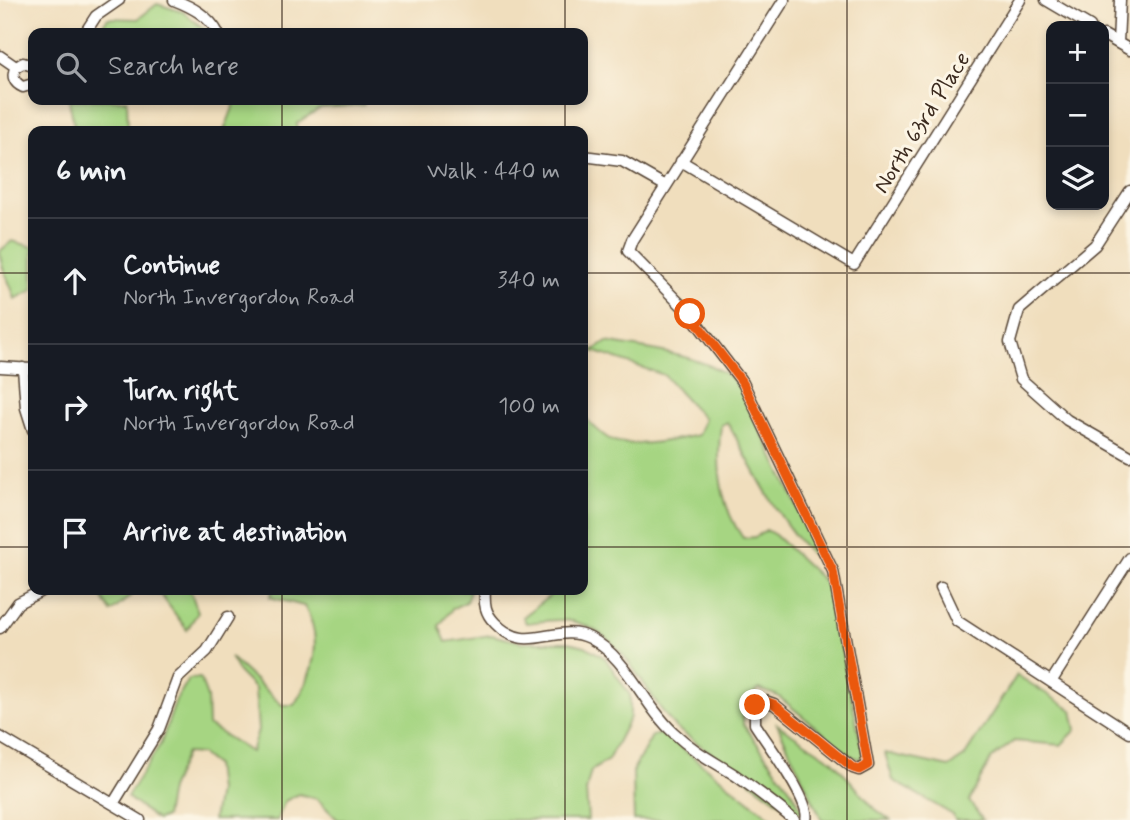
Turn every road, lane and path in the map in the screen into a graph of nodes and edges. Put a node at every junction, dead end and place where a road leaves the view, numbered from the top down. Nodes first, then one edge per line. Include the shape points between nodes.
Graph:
1 (118, 0) edge
2 (174, 0) edge
3 (784, 0) edge
4 (1020, 0) edge
5 (1046, 0) edge
6 (1120, 0) edge
7 (1082, 21) edge
8 (88, 28) edge
9 (215, 28) edge
10 (1109, 38) edge
11 (1118, 43) junction
12 (1130, 50) edge
13 (0, 56) edge
14 (28, 64) edge
15 (16, 67) junction
16 (28, 86) edge
17 (588, 157) edge
18 (681, 161) junction
19 (666, 186) junction
20 (1130, 191) edge
21 (0, 367) edge
22 (28, 369) edge
23 (28, 414) edge
24 (1130, 456) edge
25 (1130, 558) edge
26 (941, 587) dead end
27 (33, 595) edge
28 (485, 595) edge
29 (228, 617) dead end
30 (0, 628) edge
31 (1051, 682) junction
32 (1130, 733) edge
33 (0, 737) edge
34 (113, 804) junction
35 (140, 820) edge
36 (794, 820) edge
37 (806, 820) edge

1 - 8 street
2 - 9 street via 190,6
3 - 18 street
4 - 18 street, North 63rd Place via 854,264
5 - 7 street
6 - 11 street
10 - 11 street
11 - 12 street
13 - 15 street
14 - 15 street
15 - 16 street via 16,83
17 - 19 street via 622,161
18 - 19 street
19 - 37 street via 628,251 690,314 743,383 833,571 868,765 853,768 774,704 755,705 753,713 755,724 808,813
20 - 24 street via 1095,245 1018,310 1010,342 1021,379 1067,420
21 - 22 street
22 - 23 street
25 - 31 street
26 - 31 street via 957,621
27 - 30 street via 18,603
28 - 36 street via 489,617 518,639 570,633 589,638 615,656 658,719 702,758 734,775
29 - 34 street via 206,651 178,678 159,729
31 - 32 street
33 - 34 street
34 - 35 street

